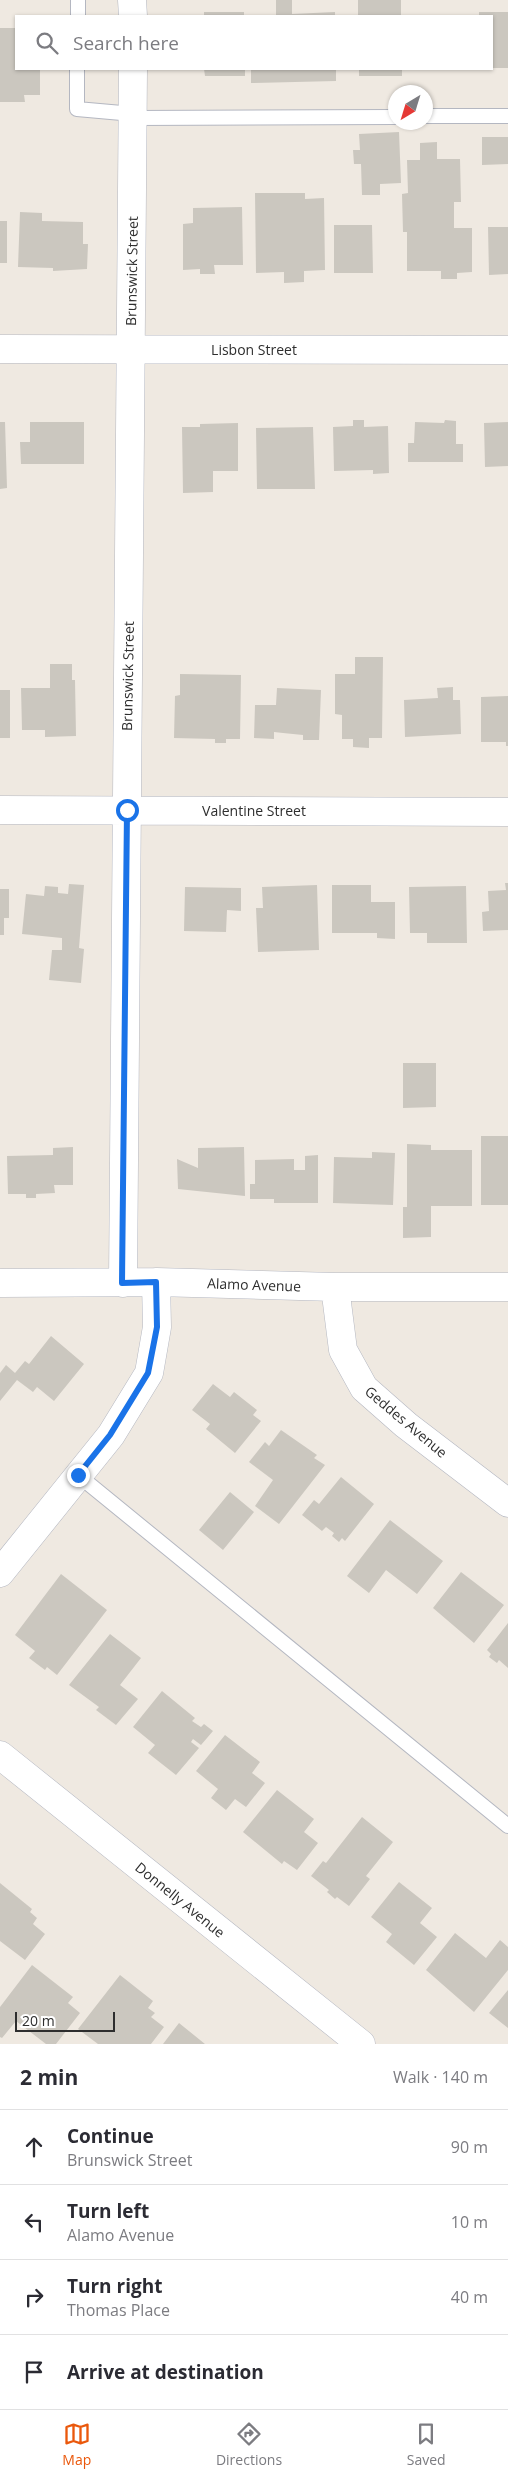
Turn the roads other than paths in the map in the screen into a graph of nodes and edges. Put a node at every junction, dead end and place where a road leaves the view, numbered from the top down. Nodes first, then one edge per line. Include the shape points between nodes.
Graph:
1 (78, 0) edge
2 (132, 0) edge
3 (78, 15) edge
4 (132, 15) edge
5 (77, 70) edge
6 (133, 70) edge
7 (133, 116) junction
8 (388, 116) edge
9 (433, 116) edge
10 (508, 116) edge
11 (0, 349) edge
12 (131, 350) junction
13 (508, 350) edge
14 (0, 810) edge
15 (127, 810) junction
16 (508, 812) edge
17 (156, 1282) junction
18 (0, 1283) edge
19 (122, 1283) junction
20 (508, 1287) edge
21 (335, 1288) junction
22 (78, 1475) junction
23 (508, 1503) edge
24 (0, 1573) edge
25 (0, 1755) edge
26 (508, 1826) edge
27 (360, 2044) edge

1 - 3 lane
2 - 4 street
5 - 7 lane via 77,109
6 - 7 street, Brunswick Street
7 - 8 lane
7 - 12 street, Brunswick Street
9 - 10 lane
11 - 12 street, Lisbon Street
12 - 13 street, Lisbon Street
12 - 15 street, Brunswick Street
14 - 15 street, Valentine Street
15 - 16 street, Valentine Street
15 - 19 street, Brunswick Street
17 - 19 street, Alamo Avenue
17 - 21 street, Alamo Avenue
17 - 22 street via 157,1327 148,1373 110,1435
18 - 19 street, Alamo Avenue
20 - 21 street, Alamo Avenue
21 - 23 street, Geddes Avenue via 343,1350 364,1388 406,1426
22 - 24 street
22 - 26 lane
25 - 27 street, Donnelly Avenue

